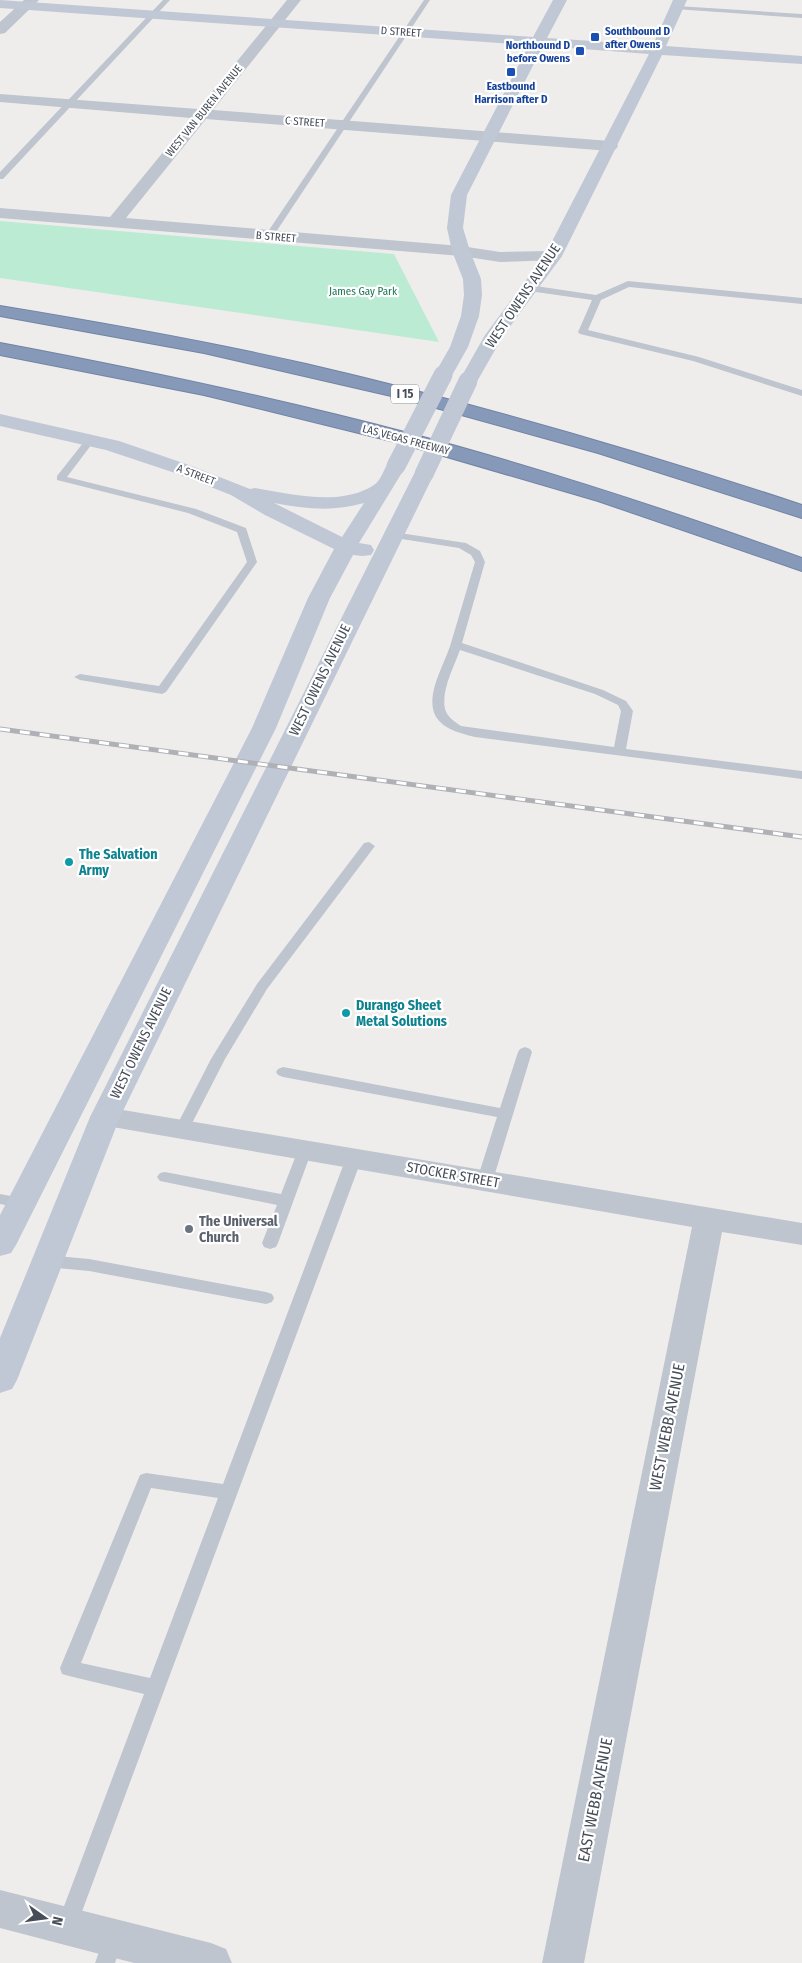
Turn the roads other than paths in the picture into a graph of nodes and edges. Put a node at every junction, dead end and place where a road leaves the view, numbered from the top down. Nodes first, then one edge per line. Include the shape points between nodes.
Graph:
1 (167, 0) edge
2 (294, 0) edge
3 (428, 0) edge
4 (560, 0) edge
5 (29, 3) edge
6 (0, 4) edge
7 (679, 4) edge
8 (153, 15) junction
9 (802, 16) edge
10 (275, 23) junction
11 (0, 30) edge
12 (406, 32) junction
13 (538, 40) junction
14 (658, 49) junction
15 (802, 60) edge
16 (0, 98) edge
17 (70, 103) junction
18 (202, 114) junction
19 (344, 125) junction
20 (488, 136) junction
21 (610, 146) junction
22 (0, 177) edge
23 (0, 213) edge
24 (114, 223) junction
25 (269, 236) junction
26 (461, 251) junction
27 (553, 256) junction
28 (529, 288) junction
29 (596, 298) junction
30 (802, 301) edge
31 (0, 311) edge
32 (0, 349) edge
33 (0, 363) edge
34 (802, 393) edge
35 (0, 420) edge
36 (388, 435) junction
37 (90, 440) junction
38 (384, 488) junction
39 (238, 491) junction
40 (802, 512) edge
41 (388, 544) junction
42 (346, 547) junction
43 (802, 566) edge
44 (456, 645) junction
45 (80, 677) dead end
46 (619, 752) junction
47 (802, 775) edge
48 (369, 846) dead end
49 (525, 1052) dead end
50 (283, 1072) dead end
51 (506, 1114) junction
52 (105, 1117) junction
53 (182, 1129) junction
54 (305, 1150) junction
55 (354, 1158) junction
56 (165, 1178) dead end
57 (485, 1180) junction
58 (11, 1201) edge
59 (286, 1201) junction
60 (709, 1218) junction
61 (802, 1234) edge
62 (270, 1242) dead end
63 (0, 1245) edge
64 (46, 1261) junction
65 (266, 1298) dead end
66 (0, 1380) edge
67 (229, 1492) junction
68 (626, 1637) joint
69 (156, 1688) junction
70 (0, 1909) edge
71 (67, 1926) junction
72 (110, 1950) edge
73 (186, 1960) edge
74 (563, 1963) edge

1 - 8 lane
2 - 10 street, WEST VAN BUREN AVENUE
3 - 12 lane
4 - 13 main road
5 - 6 main road, D STREET
5 - 8 main road, D STREET
5 - 11 street
7 - 9 lane
7 - 14 main road, WEST OWENS AVENUE
8 - 10 main road, D STREET
8 - 17 lane
10 - 12 main road, D STREET
10 - 18 street, WEST VAN BUREN AVENUE
12 - 13 main road, D STREET
12 - 19 lane
13 - 14 main road, D STREET
13 - 20 main road
14 - 15 main road, D STREET
14 - 21 main road, WEST OWENS AVENUE
16 - 17 street, C STREET
17 - 18 street, C STREET
17 - 22 lane
18 - 19 street, C STREET
18 - 24 street, WEST VAN BUREN AVENUE
19 - 20 street, C STREET
19 - 25 lane
20 - 21 street, C STREET
20 - 26 main road via 459,195 455,228
21 - 27 main road, WEST OWENS AVENUE
23 - 24 street, B STREET
24 - 25 street, B STREET
25 - 26 street, B STREET
26 - 27 street, B STREET via 500,257
26 - 38 main road, WEST OWENS AVENUE, bridge via 472,279 470,316 459,346
27 - 28 main road, WEST OWENS AVENUE
28 - 29 lane
28 - 41 main road, WEST OWENS AVENUE, bridge via 494,335 468,381
29 - 30 lane via 628,284
29 - 34 lane via 583,332 696,360
31 - 40 highway, I 15 via 201,348 445,404 558,434
32 - 36 highway, LAS VEGAS FREEWAY via 189,386
33 - 36 highway
35 - 37 main road, A STREET
36 - 43 highway, LAS VEGAS FREEWAY via 580,490
37 - 39 main road, A STREET via 130,451
37 - 45 lane via 61,478 192,511 242,530 252,562 162,690
38 - 39 main road via 346,503 318,504
38 - 42 main road, WEST OWENS AVENUE
39 - 42 main road, A STREET
41 - 42 main road, A STREET
41 - 44 lane via 462,545 476,553 480,562
41 - 52 main road, WEST OWENS AVENUE
42 - 58 main road, WEST OWENS AVENUE via 319,598 264,728
44 - 46 lane via 599,692 622,703 627,711
44 - 46 lane via 439,694 440,710 446,721 457,729
46 - 47 lane
48 - 53 lane via 262,987 218,1058
49 - 51 lane
50 - 51 lane
51 - 57 lane
52 - 53 street, STOCKER STREET
52 - 64 main road, WEST OWENS AVENUE
53 - 54 street, STOCKER STREET
54 - 55 street, STOCKER STREET
54 - 59 lane
55 - 57 street, STOCKER STREET
55 - 67 lane
56 - 59 lane
57 - 60 street, STOCKER STREET
58 - 63 main road, WEST OWENS AVENUE
59 - 62 lane
60 - 61 street, STOCKER STREET
60 - 68 street, WEST WEBB AVENUE
64 - 65 lane via 89,1265
64 - 66 main road, WEST OWENS AVENUE
67 - 69 lane
67 - 69 lane via 146,1480 69,1668
68 - 74 street, EAST WEBB AVENUE
69 - 71 lane
70 - 71 street
71 - 72 street
72 - 73 street

